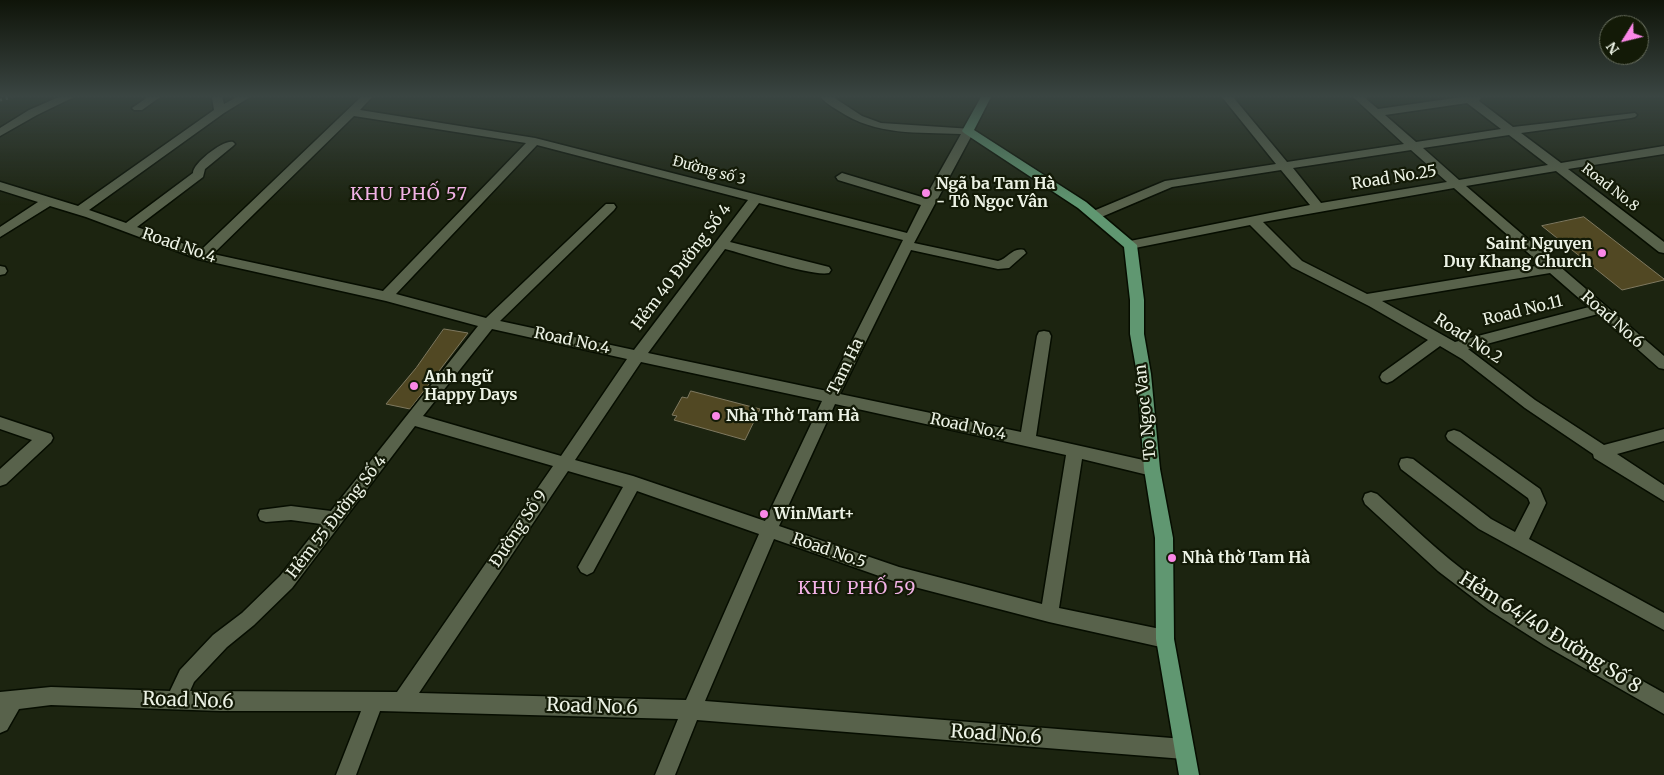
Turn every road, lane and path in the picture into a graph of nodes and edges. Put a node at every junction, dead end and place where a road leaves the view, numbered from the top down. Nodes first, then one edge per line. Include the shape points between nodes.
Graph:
1 (190, 133) edge
2 (329, 133) edge
3 (485, 133) edge
4 (967, 133) edge
5 (971, 133) edge
6 (1257, 133) edge
7 (1399, 133) edge
8 (1497, 133) edge
9 (1514, 133) edge
10 (535, 141) junction
11 (229, 144) dead end
12 (1413, 146) junction
13 (1664, 150) edge
14 (1285, 167) junction
15 (1558, 167) junction
16 (842, 177) dead end
17 (1456, 184) junction
18 (0, 186) edge
19 (755, 200) junction
20 (47, 202) junction
21 (927, 202) junction
22 (610, 207) dead end
23 (1318, 207) junction
24 (78, 211) junction
25 (1095, 214) junction
26 (1252, 219) junction
27 (127, 228) junction
28 (0, 233) edge
29 (908, 242) junction
30 (722, 244) junction
31 (1130, 245) junction
32 (1662, 246) edge
33 (1019, 253) dead end
34 (203, 256) junction
35 (1552, 268) junction
36 (824, 270) dead end
37 (386, 296) junction
38 (1366, 299) junction
39 (1600, 309) junction
40 (489, 323) junction
41 (1044, 336) dead end
42 (1440, 339) junction
43 (1454, 347) junction
44 (637, 356) junction
45 (1664, 364) edge
46 (1386, 377) dead end
47 (831, 398) junction
48 (412, 419) junction
49 (3, 427) edge
50 (1664, 435) edge
51 (1454, 436) dead end
52 (1028, 440) junction
53 (1075, 452) junction
54 (1600, 453) junction
55 (564, 462) junction
56 (1406, 464) dead end
57 (1152, 470) junction
58 (0, 479) edge
59 (633, 482) junction
60 (1664, 494) edge
61 (1371, 499) dead end
62 (266, 515) dead end
63 (336, 519) junction
64 (769, 530) junction
65 (1519, 541) junction
66 (587, 567) dead end
67 (1049, 614) junction
68 (1664, 622) edge
69 (1165, 639) junction
70 (7, 701) edge
71 (175, 701) junction
72 (374, 701) junction
73 (402, 702) junction
74 (1664, 704) edge
75 (691, 710) junction
76 (0, 723) edge
77 (1184, 749) junction
78 (346, 775) edge
79 (665, 775) edge
80 (1189, 775) edge

1 - 24 street
2 - 34 street
3 - 10 street, Đường số 3
4 - 21 street, Tam Ha
5 - 25 main road
6 - 14 street
7 - 12 street, Road No.6
8 - 12 street
9 - 15 street, Road No.8
10 - 19 street, Đường số 3
10 - 37 street
11 - 27 street via 199,168 199,174
12 - 14 street
12 - 17 street, Road No.6
13 - 15 street, Road No.25
14 - 23 street
14 - 25 street via 1169,184
15 - 17 street, Road No.25
15 - 32 street, Road No.8
16 - 21 street
17 - 23 street, Road No.25
17 - 35 street, Road No.6
18 - 20 street, Road No.4
19 - 29 street, Đường số 3
19 - 30 street, Hẻm 40 Đường Số 4
20 - 24 street, Road No.4
20 - 28 street
21 - 29 street, Tam Ha
22 - 40 street, Hẻm 55 Đường Số 4
23 - 26 street, Road No.25
24 - 27 street, Road No.4
25 - 31 main road
26 - 31 street, Road No.25
26 - 38 street, Road No.2 via 1297,264
27 - 34 street, Road No.4
29 - 33 street, Đường số 3 via 998,265 1004,265
29 - 47 street, Tam Ha
30 - 36 street
30 - 44 street, Hẻm 40 Đường Số 4
31 - 57 main road, To Ngoc Van
34 - 37 street, Road No.4
35 - 38 street
35 - 39 street, Road No.6
37 - 40 street, Road No.4
38 - 42 street, Road No.2
39 - 43 street, Road No.11
39 - 45 street, Road No.6
40 - 44 street, Road No.4
40 - 48 street, Hẻm 55 Đường Số 4
41 - 52 street
42 - 43 street, Road No.2
42 - 46 street
43 - 54 street, Road No.2
44 - 47 street, Road No.4
44 - 55 street, Đường Số 9
47 - 52 street, Road No.4
47 - 64 street, Tam Ha
48 - 55 street, Road No.5
48 - 63 street, Hẻm 55 Đường Số 4
49 - 58 street via 45,438
50 - 54 street
51 - 65 street via 1538,498
52 - 53 street, Road No.4
53 - 57 street, Road No.4
53 - 67 street
54 - 60 street, Road No.2
55 - 59 street, Road No.5
55 - 73 street, Đường Số 9
56 - 65 street via 1485,524
57 - 69 main road, To Ngoc Van via 1164,538
59 - 64 street, Road No.5
59 - 66 street
61 - 74 street, Hẻm 64/40 Đường Số 8 via 1445,567 1482,594
62 - 63 street via 291,513
63 - 71 street, Hẻm 55 Đường Số 4 via 286,582 220,641 187,676
64 - 67 street, Road No.5 via 899,575
64 - 75 street, Tam Ha
65 - 68 street
67 - 69 street, Road No.5
69 - 77 main road, To Ngoc Van
70 - 71 street, Road No.6 via 51,696
70 - 76 street
71 - 72 street, Road No.6
72 - 73 street, Road No.6
72 - 78 street
73 - 75 street, Road No.6
75 - 77 street, Road No.6
75 - 79 street, Tam Ha
77 - 80 main road, To Ngoc Van

